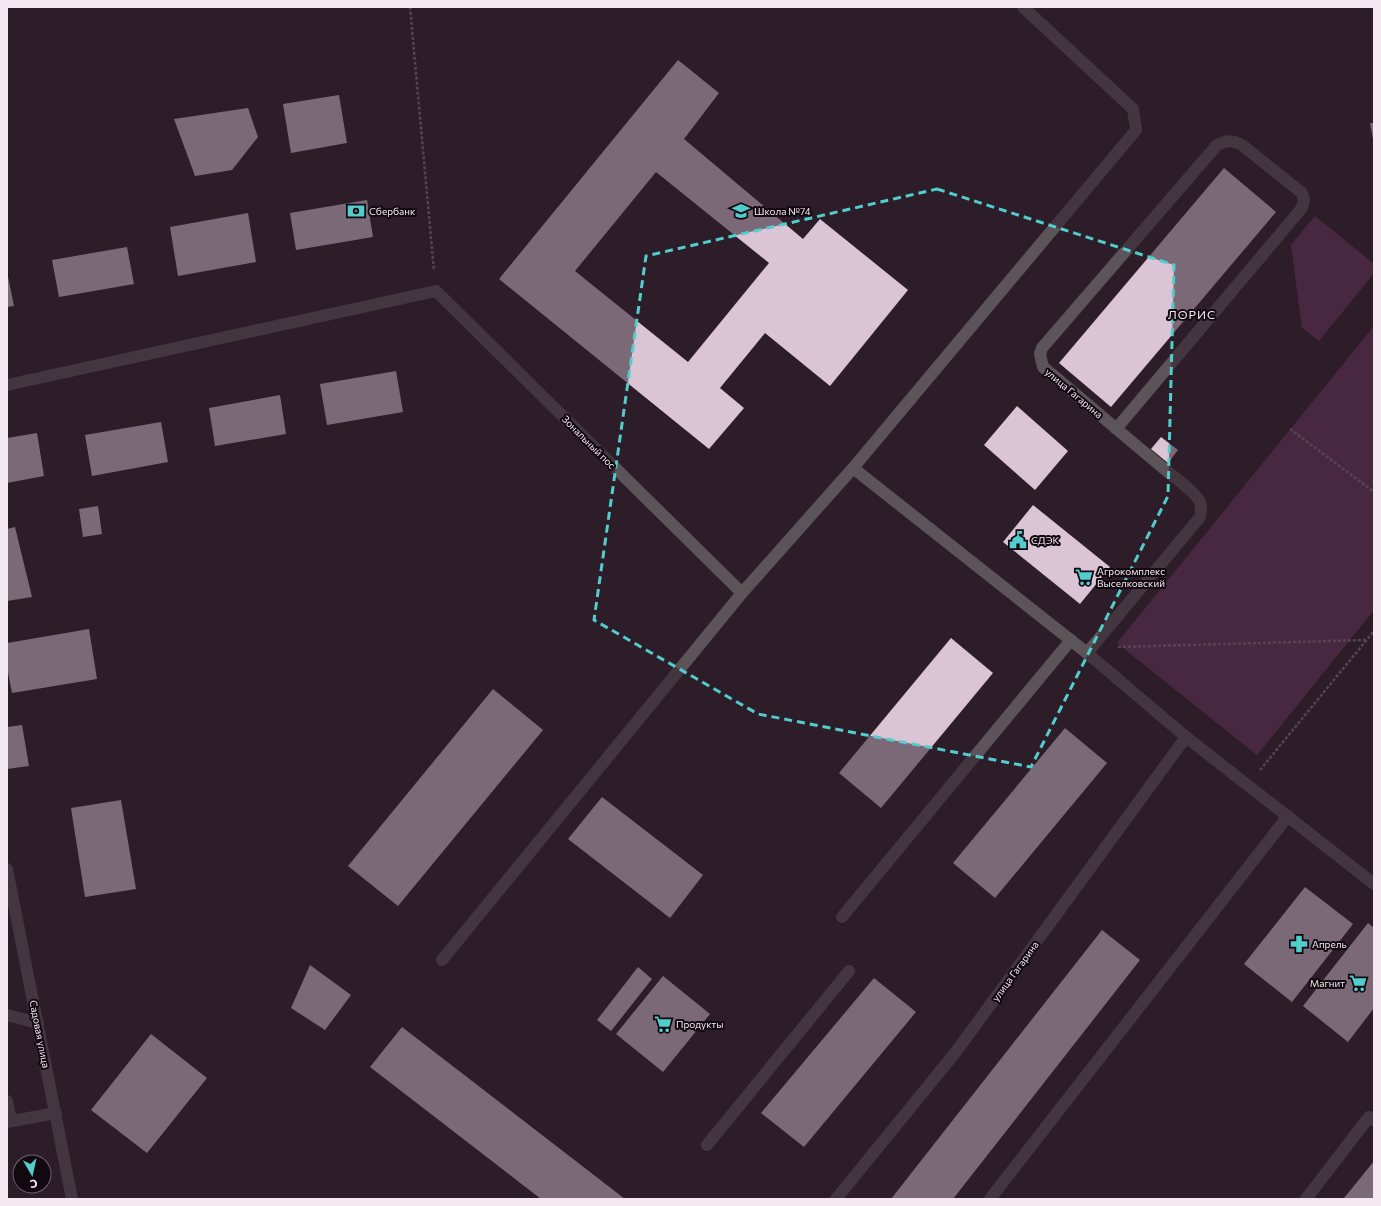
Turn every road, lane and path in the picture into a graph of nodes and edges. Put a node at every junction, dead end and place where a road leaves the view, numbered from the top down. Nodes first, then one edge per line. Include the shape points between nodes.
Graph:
1 (410, 7) edge
2 (1023, 7) edge
3 (436, 291) junction
4 (7, 385) edge
5 (1116, 429) junction
6 (1290, 429) dead end
7 (853, 468) junction
8 (1374, 492) edge
9 (742, 593) junction
10 (1374, 631) edge
11 (1099, 639) junction
12 (1071, 640) junction
13 (1367, 640) junction
14 (1087, 653) junction
15 (1186, 736) junction
16 (1248, 785) junction
17 (1288, 816) junction
18 (7, 869) edge
19 (1374, 884) edge
20 (842, 917) dead end
21 (442, 960) dead end
22 (848, 971) dead end
23 (7, 1015) edge
24 (38, 1023) junction
25 (7, 1101) edge
26 (56, 1113) junction
27 (1372, 1116) edge
28 (9, 1121) edge
29 (707, 1145) dead end
30 (72, 1199) edge
31 (836, 1199) edge
32 (990, 1199) edge
33 (1306, 1199) edge

1 - 3 path
2 - 7 street via 1133,109 1136,130
3 - 4 street
3 - 9 street, Зональный пос
5 - 5 street, улица Гагарина via 1044,367 1040,354 1042,348 1217,145 1225,141 1242,144 1302,192 1302,208
5 - 11 street, улица Гагарина via 1194,495 1202,508 1200,517
6 - 8 path
7 - 9 street
7 - 12 street
9 - 21 street
10 - 13 path
11 - 13 path via 1111,648
11 - 14 street, улица Гагарина
12 - 14 street
12 - 20 street
13 - 16 path
14 - 15 street
15 - 16 street
15 - 31 street, улица Гагарина via 955,1053
16 - 17 street
17 - 19 street
17 - 32 street
18 - 24 street, Садовая улица
22 - 29 street
23 - 24 street
24 - 26 street, Садовая улица
25 - 28 street
26 - 28 street
26 - 30 street, Садовая улица
27 - 33 street

